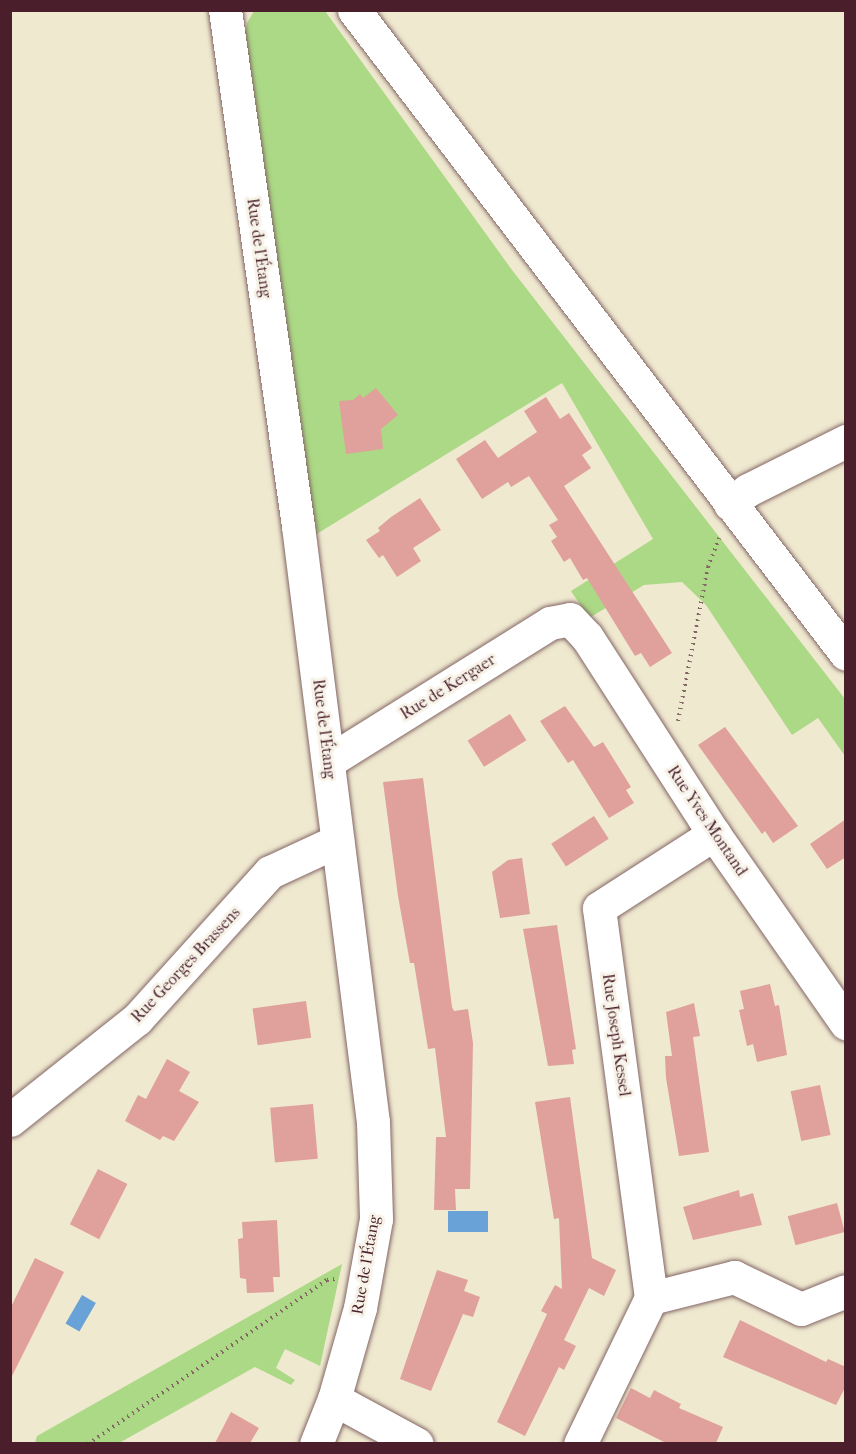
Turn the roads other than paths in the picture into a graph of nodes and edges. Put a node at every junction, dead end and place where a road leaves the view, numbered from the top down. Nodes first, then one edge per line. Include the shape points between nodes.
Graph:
1 (225, 10) edge
2 (354, 10) edge
3 (846, 441) edge
4 (730, 504) junction
5 (570, 619) joint
6 (846, 654) edge
7 (329, 761) junction
8 (714, 834) junction
9 (337, 841) junction
10 (846, 1023) edge
11 (10, 1120) edge
12 (846, 1291) edge
13 (651, 1298) junction
14 (334, 1400) junction
15 (316, 1443) edge
16 (417, 1443) edge
17 (580, 1443) edge

1 - 7 street, Rue de l'Étang
2 - 4 street
3 - 4 street via 748,490
4 - 6 street
5 - 7 street, Rue de Kergaer via 550,623
5 - 8 street, Rue Yves Montand via 587,637
7 - 9 street, Rue de l'Étang
8 - 10 street, Rue Yves Montand
8 - 13 street, Rue Joseph Kessel via 599,908
9 - 11 street, Rue Georges Brassens via 270,872 136,1019
9 - 14 street, Rue de l'Étang via 373,1122 376,1219 366,1276
12 - 13 street via 801,1309 734,1277
13 - 17 street
14 - 15 street, Rue de l'Étang
14 - 16 street

